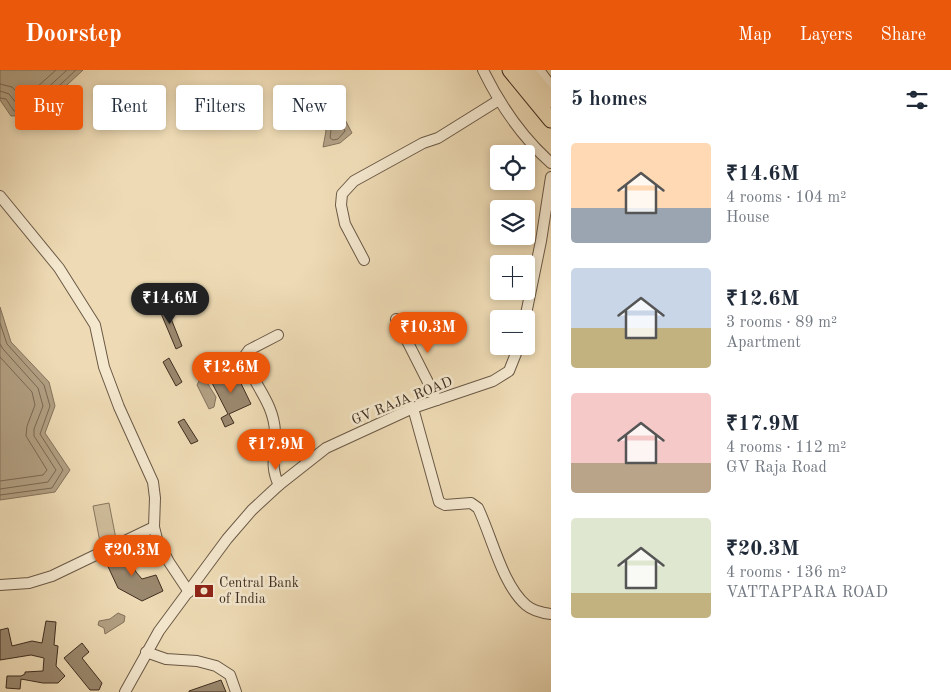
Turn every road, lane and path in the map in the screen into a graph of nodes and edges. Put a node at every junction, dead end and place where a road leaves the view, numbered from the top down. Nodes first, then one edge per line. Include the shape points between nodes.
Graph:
1 (483, 70) edge
2 (510, 70) edge
3 (526, 70) edge
4 (539, 70) edge
5 (551, 86) edge
6 (499, 100) junction
7 (551, 100) edge
8 (551, 120) edge
9 (551, 163) edge
10 (551, 177) edge
11 (0, 196) edge
12 (364, 260) dead end
13 (527, 310) edge
14 (396, 319) dead end
15 (278, 335) dead end
16 (516, 355) edge
17 (437, 400) junction
18 (413, 408) junction
19 (279, 485) junction
20 (154, 527) junction
21 (0, 585) edge
22 (189, 592) junction
23 (551, 614) edge
24 (146, 652) junction
25 (129, 690) edge
26 (236, 692) edge

1 - 6 street
2 - 8 highway
3 - 7 highway
4 - 5 street
6 - 9 street
6 - 12 street via 438,138 423,143 354,182 342,194 345,224
10 - 13 street
11 - 20 street via 59,268 95,325 104,367 153,482
14 - 17 street
15 - 19 street via 244,356 270,407 275,430 272,463
16 - 17 street, GV RAJA ROAD via 509,371 493,381
17 - 18 street, GV RAJA ROAD
18 - 19 street, GV RAJA ROAD via 326,448
18 - 23 street via 440,502 445,505 471,503 478,508 513,589 526,605
19 - 22 street, GV RAJA ROAD via 227,539
20 - 21 street via 52,576 29,583
20 - 22 street via 169,562
22 - 24 street, GV RAJA ROAD
24 - 25 street, GV RAJA ROAD
24 - 26 street via 166,659 197,660 216,666 230,675

